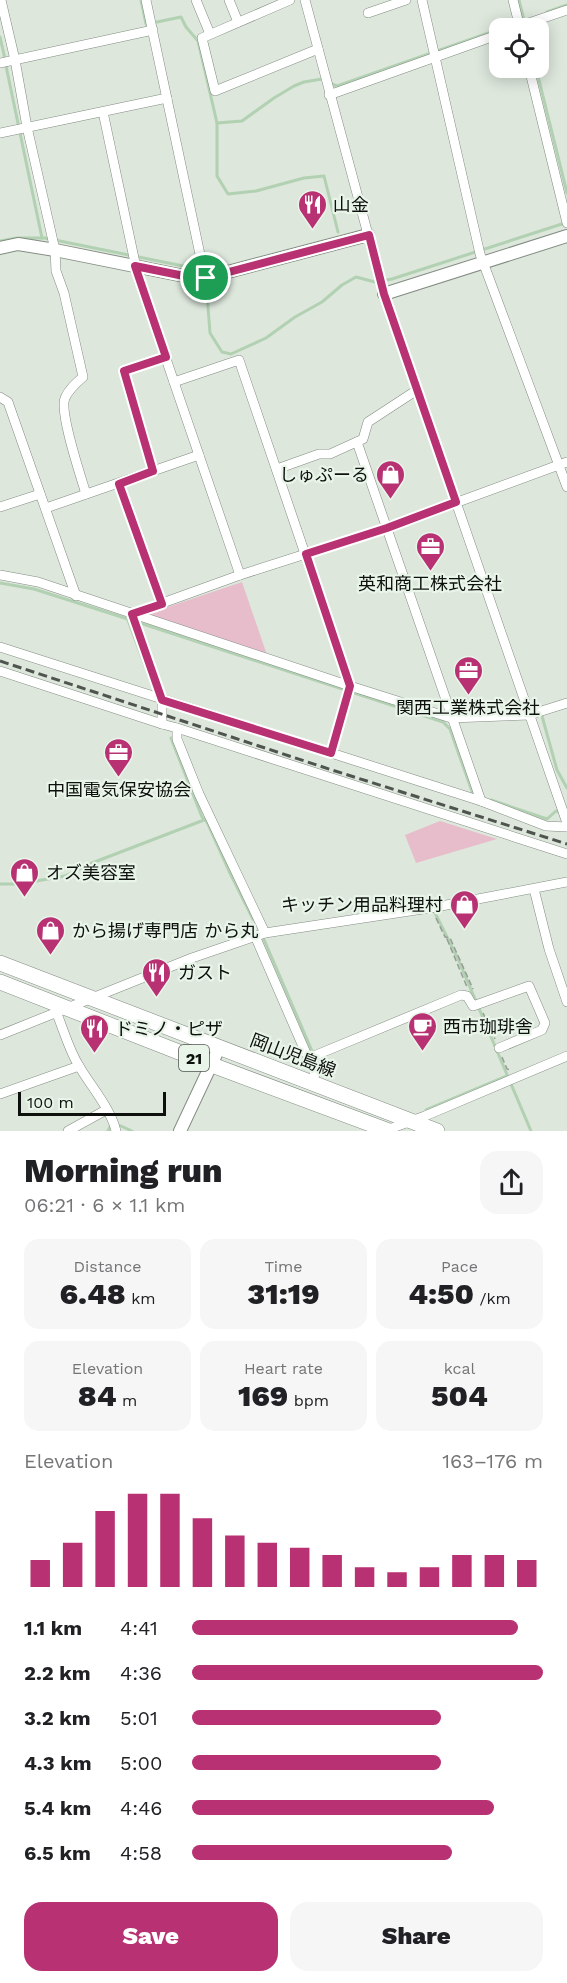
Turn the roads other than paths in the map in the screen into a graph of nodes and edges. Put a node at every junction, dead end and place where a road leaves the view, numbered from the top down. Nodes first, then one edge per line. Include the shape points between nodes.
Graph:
1 (1, 0) edge
2 (146, 0) edge
3 (196, 0) edge
4 (228, 0) edge
5 (290, 0) edge
6 (305, 0) edge
7 (406, 0) edge
8 (422, 0) edge
9 (513, 0) edge
10 (567, 10) edge
11 (368, 13) dead end
12 (518, 18) edge
13 (542, 18) edge
14 (237, 22) junction
15 (153, 30) junction
16 (210, 34) junction
17 (489, 37) edge
18 (318, 49) junction
19 (434, 54) junction
20 (6, 62) edge
21 (531, 78) edge
22 (329, 95) junction
23 (167, 98) junction
24 (103, 112) junction
25 (22, 128) junction
26 (0, 133) edge
27 (567, 222) edge
28 (369, 235) junction
29 (567, 236) edge
30 (53, 243) junction
31 (0, 248) edge
32 (480, 255) junction
33 (134, 260) junction
34 (200, 278) junction
35 (382, 285) junction
36 (166, 357) junction
37 (174, 382) junction
38 (417, 390) junction
39 (0, 397) edge
40 (357, 442) junction
41 (199, 455) junction
42 (563, 464) edge
43 (277, 469) junction
44 (153, 471) junction
45 (119, 484) junction
46 (567, 487) edge
47 (40, 494) junction
48 (86, 494) junction
49 (456, 502) junction
50 (0, 507) edge
51 (46, 508) junction
52 (387, 528) junction
53 (306, 554) junction
54 (0, 575) edge
55 (240, 575) junction
56 (76, 596) junction
57 (162, 604) junction
58 (134, 619) junction
59 (0, 646) edge
60 (0, 671) edge
61 (349, 690) junction
62 (162, 700) junction
63 (567, 703) edge
64 (529, 715) junction
65 (451, 718) junction
66 (162, 724) junction
67 (177, 729) junction
68 (331, 753) junction
69 (479, 798) junction
70 (565, 819) edge
71 (567, 854) edge
72 (567, 882) edge
73 (534, 889) junction
74 (260, 934) junction
75 (0, 963) edge
76 (0, 982) edge
77 (90, 999) junction
78 (567, 1002) edge
79 (63, 1011) junction
80 (0, 1035) edge
81 (219, 1048) junction
82 (499, 1048) dead end
83 (567, 1056) edge
84 (309, 1058) junction
85 (212, 1065) junction
86 (79, 1066) junction
87 (312, 1083) junction
88 (0, 1094) edge
89 (106, 1110) junction
90 (411, 1121) junction
91 (115, 1127) edge
92 (68, 1131) edge
93 (180, 1131) edge
94 (387, 1131) edge
95 (437, 1131) edge

1 - 20 street
2 - 15 street
3 - 16 street
4 - 14 street
5 - 14 street
6 - 18 street
7 - 11 street
8 - 19 street
9 - 12 street
10 - 13 street
14 - 16 street
15 - 20 street
15 - 23 street
16 - 18 street via 202,38 215,91
17 - 19 street
18 - 22 street
19 - 22 street
19 - 32 street
20 - 25 street
21 - 27 street
22 - 28 street
23 - 24 street
23 - 34 street
24 - 25 street
24 - 33 street
25 - 26 street
25 - 30 street
28 - 34 street
28 - 35 street
29 - 32 street
30 - 31 street
30 - 33 street
30 - 48 street via 56,271 83,377 64,401 71,445
32 - 35 street
32 - 42 street
33 - 34 street
33 - 36 street
35 - 38 street
36 - 37 street
36 - 44 street via 124,371
37 - 41 street
37 - 43 street via 239,360
38 - 40 street via 368,422 363,439
38 - 49 street
39 - 47 street via 8,402
40 - 43 street
40 - 52 street
41 - 44 street
41 - 55 street
42 - 46 street
42 - 49 street
43 - 53 street
44 - 45 street
45 - 48 street
45 - 57 street
47 - 50 street
47 - 51 street
48 - 51 street
49 - 52 street
49 - 64 street
51 - 56 street
52 - 53 street
52 - 65 street
53 - 55 street
53 - 61 street
54 - 56 street via 38,582
55 - 57 street
56 - 58 street
57 - 58 street
58 - 61 street
58 - 62 street
59 - 62 street
60 - 66 street
61 - 65 street
61 - 68 street
62 - 66 street
62 - 68 street
63 - 64 street
64 - 65 street
64 - 70 street
65 - 69 street
66 - 67 street
67 - 71 street
67 - 74 street via 177,739 199,794
68 - 69 street
69 - 70 street via 546,826
72 - 73 street
73 - 74 street
73 - 78 street
74 - 77 street
74 - 84 street
75 - 77 main road, 岡山児島線 / 21
76 - 79 main road, 岡山児島線 / 21
77 - 79 street
77 - 81 main road, 岡山児島線 / 21
79 - 80 street
79 - 85 main road, 岡山児島線 / 21
79 - 86 street
81 - 85 street
81 - 87 main road, 岡山児島線 / 21
82 - 84 street via 542,1030 545,1023 530,986 473,1006 467,996 461,995
83 - 90 street
84 - 87 street via 315,1074
85 - 93 street
85 - 94 main road, 岡山児島線 / 21
86 - 88 street
86 - 89 street
87 - 90 main road, 岡山児島線 / 21
89 - 91 street
89 - 92 street
90 - 94 street
90 - 95 main road, 岡山児島線 / 21

